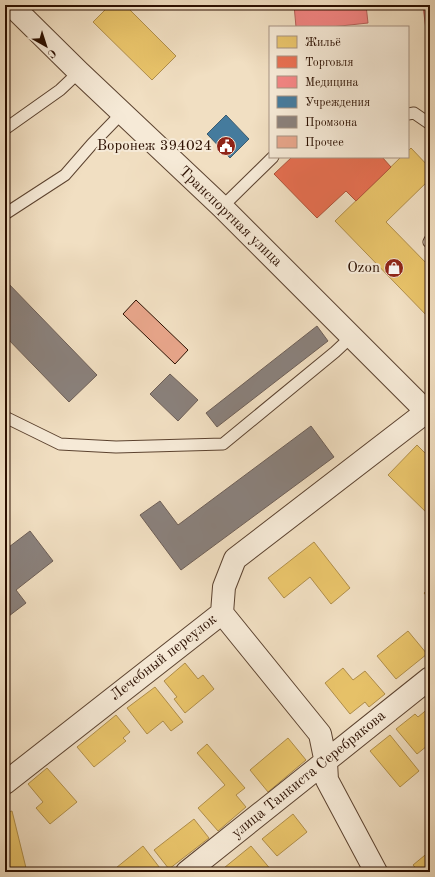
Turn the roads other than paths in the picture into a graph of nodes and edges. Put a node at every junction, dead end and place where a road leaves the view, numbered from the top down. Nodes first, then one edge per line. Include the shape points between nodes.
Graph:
1 (11, 5) edge
2 (79, 72) junction
3 (122, 113) junction
4 (409, 114) edge
5 (430, 124) edge
6 (5, 129) edge
7 (272, 158) edge
8 (222, 207) junction
9 (5, 214) edge
10 (351, 337) junction
11 (428, 413) edge
12 (5, 416) edge
13 (222, 613) junction
14 (430, 678) edge
15 (326, 762) junction
16 (5, 782) edge
17 (187, 872) edge
18 (376, 872) edge

1 - 2 street, Транспортная улица
2 - 3 street, Транспортная улица
2 - 6 lane via 60,90
3 - 8 street, Транспортная улица
3 - 9 lane via 65,175
4 - 5 lane via 414,113
7 - 8 lane
8 - 10 street, Транспортная улица
10 - 11 street, Транспортная улица
10 - 12 lane via 223,444 116,447 60,444
11 - 13 street, Лечебный переулок via 235,559 224,587
13 - 15 street via 320,734
13 - 16 street, Лечебный переулок
14 - 15 street, улица Танкиста Серебрякова
15 - 17 street, улица Танкиста Серебрякова
15 - 18 street via 327,780

